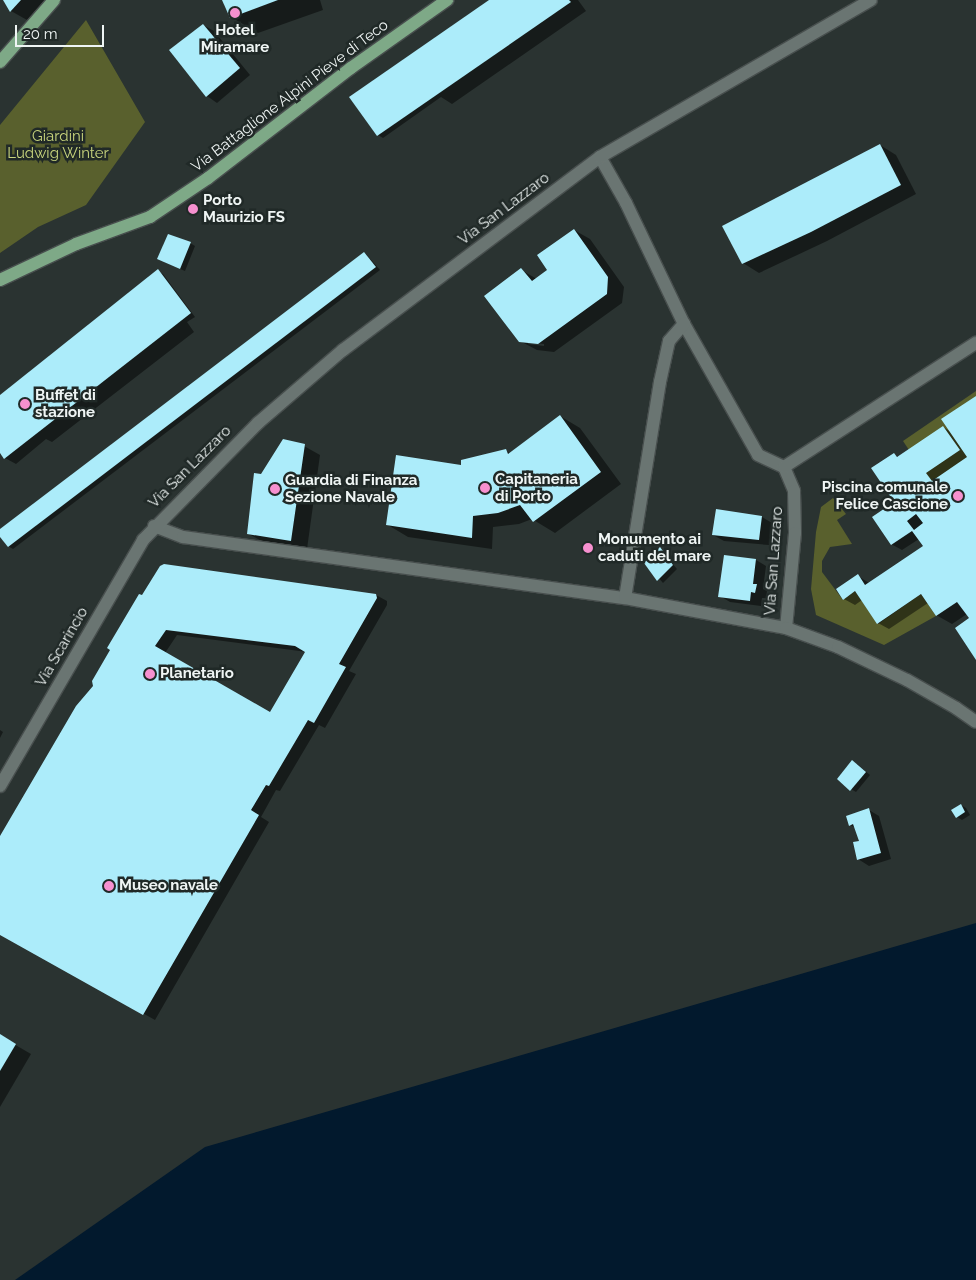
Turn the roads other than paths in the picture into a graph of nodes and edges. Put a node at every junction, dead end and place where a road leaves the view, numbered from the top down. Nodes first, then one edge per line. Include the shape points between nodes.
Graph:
1 (54, 0) edge
2 (447, 0) edge
3 (870, 0) edge
4 (0, 62) edge
5 (600, 157) junction
6 (0, 280) edge
7 (684, 324) junction
8 (976, 344) edge
9 (784, 467) junction
10 (154, 526) junction
11 (624, 598) junction
12 (786, 628) junction
13 (976, 722) edge
14 (0, 786) edge

1 - 4 main road
2 - 6 main road, Via Battaglione Alpini Pieve di Teco via 351,68 208,178 150,217 76,244
3 - 5 street, Via San Lazzaro
5 - 7 street via 626,203
5 - 10 street, Via San Lazzaro via 343,350 258,422
7 - 9 street via 758,455
7 - 11 street via 669,341 660,382
8 - 9 street
9 - 12 street, Via San Lazzaro via 794,491 795,504
10 - 11 street, Via San Lazzaro via 183,536
10 - 14 street, Via Scarincio via 133,554
11 - 12 street, Via San Lazzaro
12 - 13 street, Via San Lazzaro via 838,647 907,680

